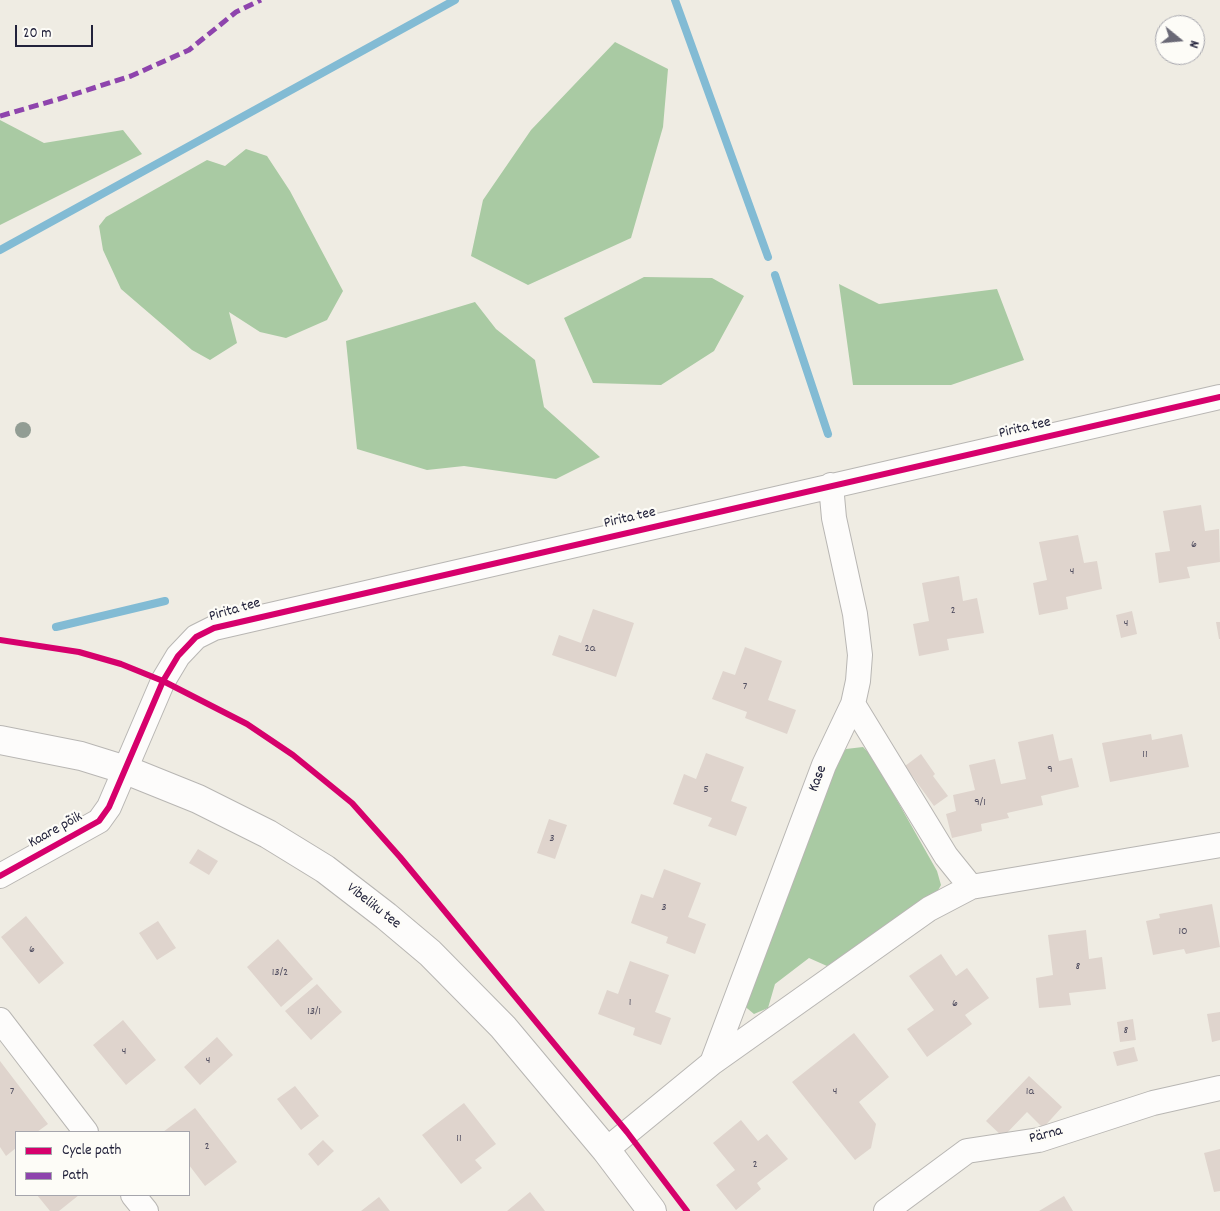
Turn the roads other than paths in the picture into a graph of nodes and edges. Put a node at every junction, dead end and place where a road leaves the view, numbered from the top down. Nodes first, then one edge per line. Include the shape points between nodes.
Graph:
1 (1220, 397) edge
2 (831, 485) junction
3 (852, 704) junction
4 (0, 740) edge
5 (126, 770) junction
6 (1220, 845) edge
7 (0, 876) edge
8 (971, 887) junction
9 (0, 1020) edge
10 (712, 1062) junction
11 (1220, 1088) edge
12 (85, 1131) edge
13 (606, 1150) junction
14 (134, 1196) edge
15 (146, 1211) edge
16 (652, 1211) edge
17 (886, 1211) edge

1 - 2 street, Pirita tee
2 - 3 street, Kase via 834,518 860,655
2 - 5 street, Pirita tee via 214,628 196,637 173,664
3 - 8 street via 941,849
3 - 10 street, Kase via 824,765
4 - 5 street, Vibeliku tee via 81,756
5 - 7 street, Kaare põik via 99,821
5 - 13 street, Vibeliku tee via 198,799 268,834 325,869 386,916 430,953 503,1027
6 - 8 street, Kase
8 - 10 street, Kase via 928,909
9 - 12 street
10 - 13 street, Kase
11 - 17 street, Pärna via 1153,1103 1039,1140 967,1151
13 - 16 street, Vibeliku tee
14 - 15 street

